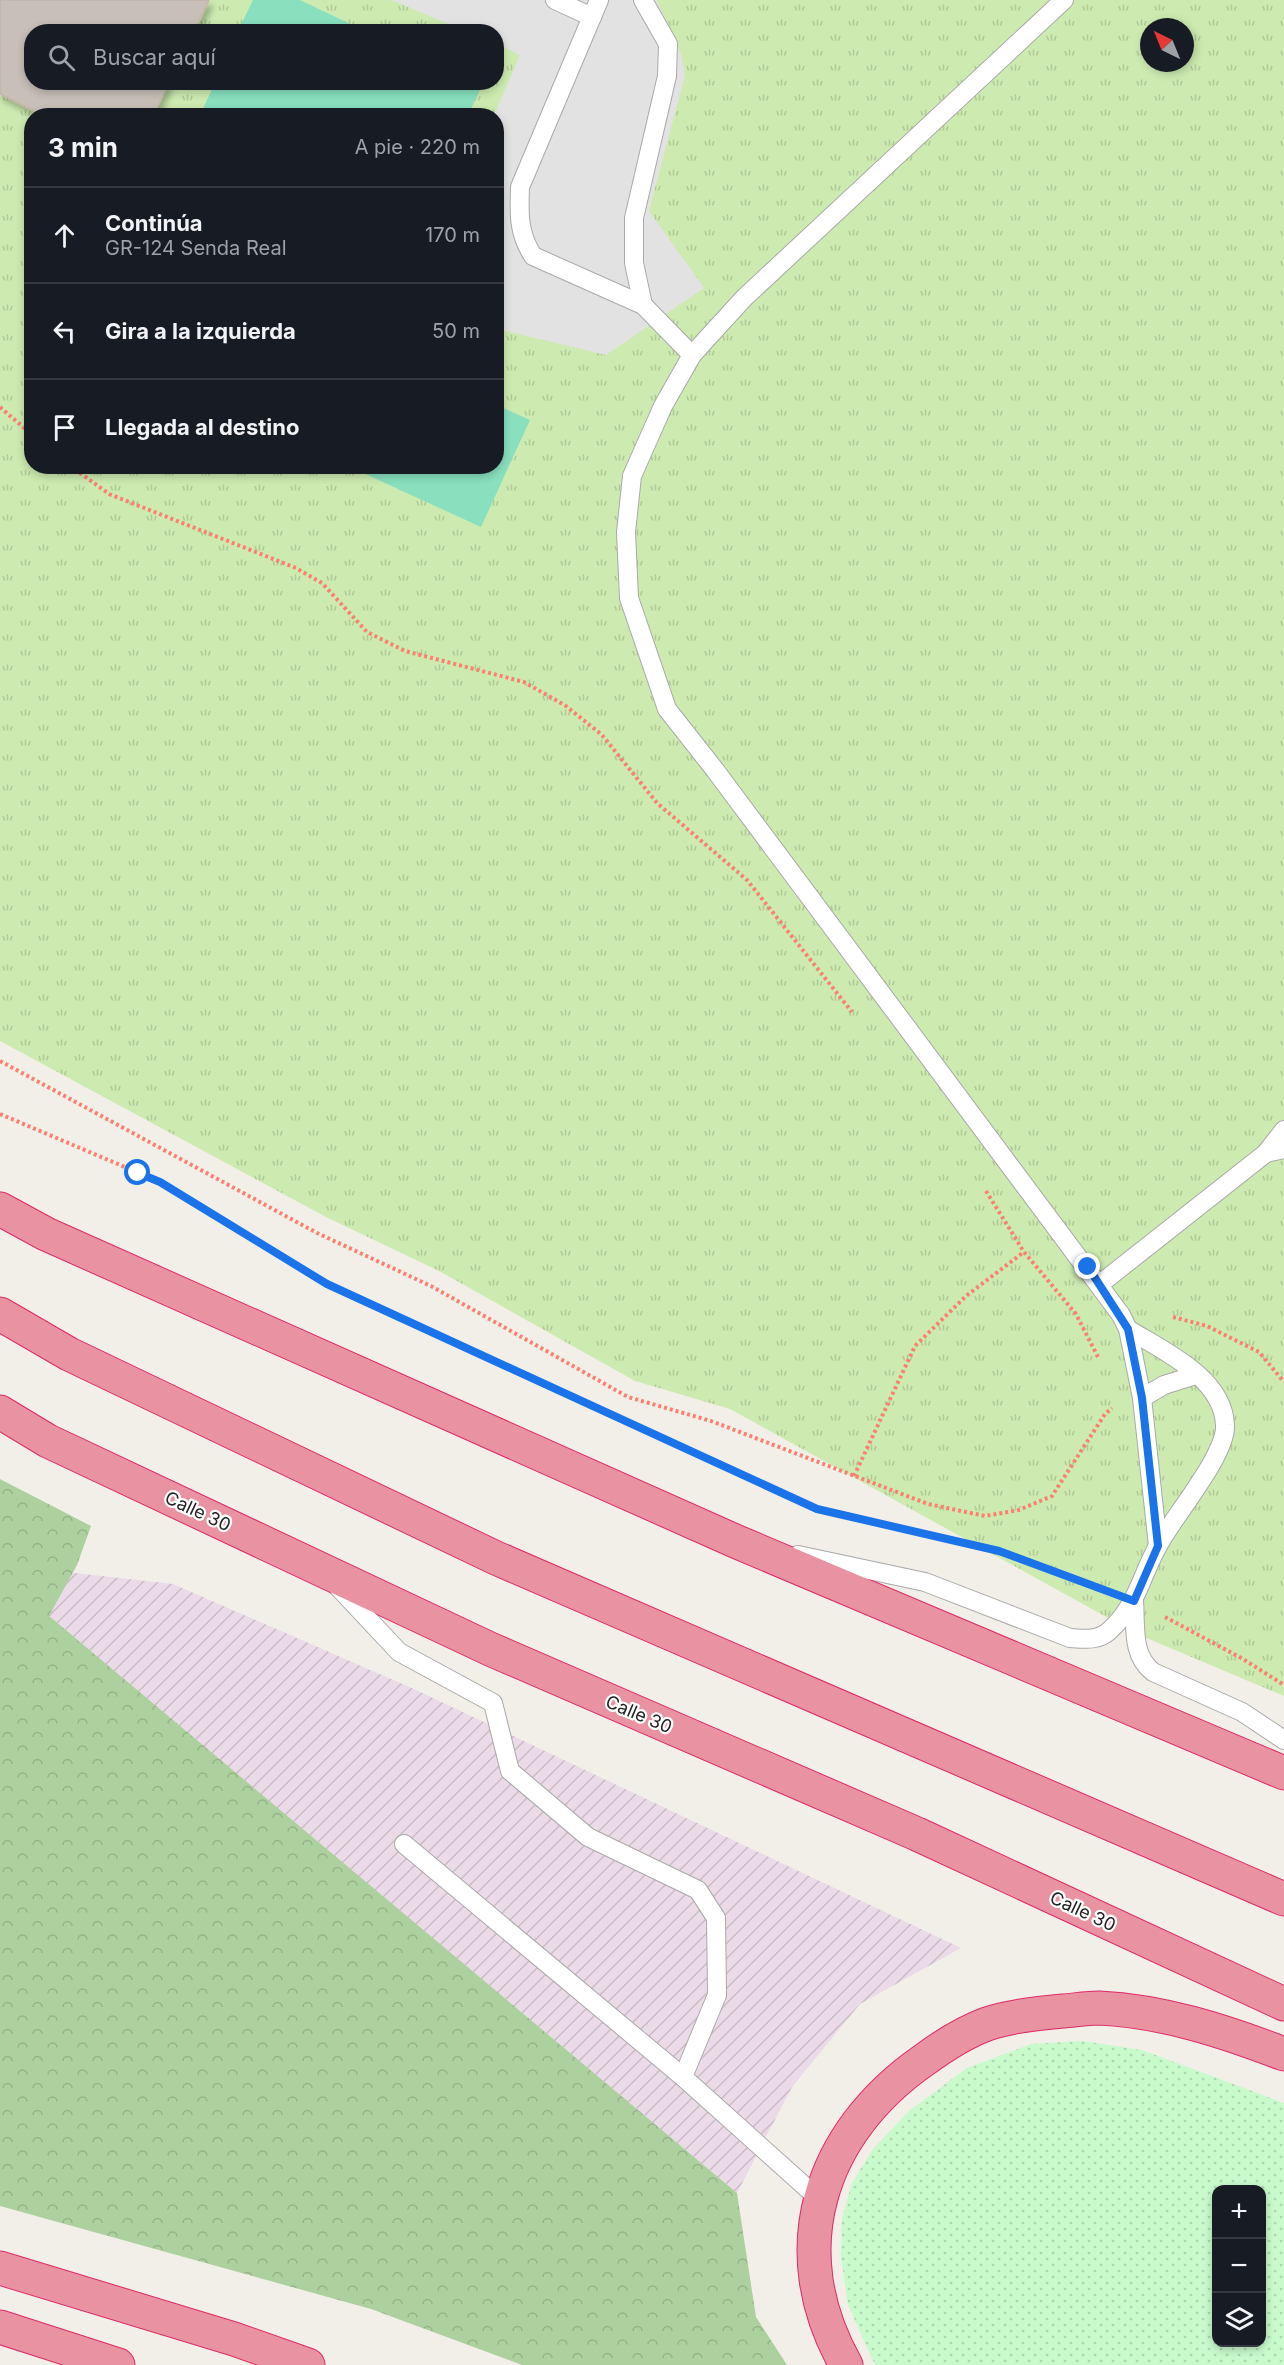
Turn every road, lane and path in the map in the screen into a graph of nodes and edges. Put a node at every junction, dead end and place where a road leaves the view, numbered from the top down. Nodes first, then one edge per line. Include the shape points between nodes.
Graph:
1 (555, 0) edge
2 (643, 0) edge
3 (1064, 0) edge
4 (596, 8) edge
5 (643, 305) junction
6 (692, 355) junction
7 (0, 407) edge
8 (24, 428) edge
9 (81, 474) edge
10 (855, 1015) dead end
11 (0, 1061) edge
12 (0, 1114) edge
13 (1284, 1130) edge
14 (1284, 1149) edge
15 (1266, 1153) junction
16 (981, 1184) dead end
17 (0, 1209) edge
18 (1024, 1252) junction
19 (1100, 1284) junction
20 (0, 1314) edge
21 (1125, 1322) junction
22 (1101, 1362) dead end
23 (1196, 1375) junction
24 (1284, 1382) edge
25 (1142, 1398) junction
26 (0, 1412) edge
27 (854, 1476) junction
28 (735, 1541) junction
29 (1158, 1546) junction
30 (322, 1570) junction
31 (1134, 1601) junction
32 (1284, 1685) edge
33 (1284, 1740) edge
34 (1284, 1773) edge
35 (405, 1844) dead end
36 (1284, 1899) edge
37 (1284, 2004) edge
38 (1284, 2054) edge
39 (683, 2077) junction
40 (819, 2199) junction
41 (0, 2268) edge
42 (0, 2327) edge
43 (118, 2365) edge
44 (308, 2365) edge
45 (846, 2365) edge

1 - 4 lane
2 - 5 lane via 668,44 667,76 634,218 634,263
3 - 6 lane via 744,298
4 - 5 lane via 520,187 519,221 523,241 533,256
5 - 6 lane
6 - 19 lane via 663,405 632,476 626,532 629,598 667,709
7 - 8 path
9 - 10 path via 109,494 296,568 322,583 368,632 405,651 524,682 566,706 602,735 657,803 747,880
11 - 27 path via 317,1233 432,1287 628,1397 711,1422
12 - 31 path via 160,1182 327,1284 817,1509 999,1551
13 - 15 lane
14 - 15 lane
15 - 19 lane
16 - 18 path
17 - 28 highway via 46,1234
18 - 22 path via 1076,1314
18 - 27 path via 966,1296 915,1346
19 - 21 lane
20 - 36 highway via 69,1354 496,1557
21 - 23 lane
21 - 24 path via 1175,1317 1207,1326 1259,1352
21 - 25 lane
23 - 25 lane via 1164,1385
23 - 29 lane via 1218,1398 1226,1426 1219,1450
25 - 27 path via 1121,1400 1105,1414 1052,1496 1019,1510 985,1516 928,1504
25 - 29 lane
26 - 30 highway, Calle 30 via 48,1441
28 - 31 lane via 925,1582 1070,1638 1091,1640 1108,1632
28 - 34 highway
29 - 31 lane
30 - 37 highway, Calle 30 via 490,1649 917,1834
30 - 39 lane via 399,1652 493,1703 510,1771 588,1837 698,1890 716,1918 717,1995
31 - 32 path
31 - 33 lane via 1137,1650 1143,1665 1242,1712
35 - 39 lane
38 - 40 highway via 1190,2021 1099,2008 1040,2013 987,2024 942,2047 895,2080 836,2153
39 - 40 lane
40 - 45 highway via 814,2245 819,2290 829,2336
41 - 44 highway
42 - 43 highway

